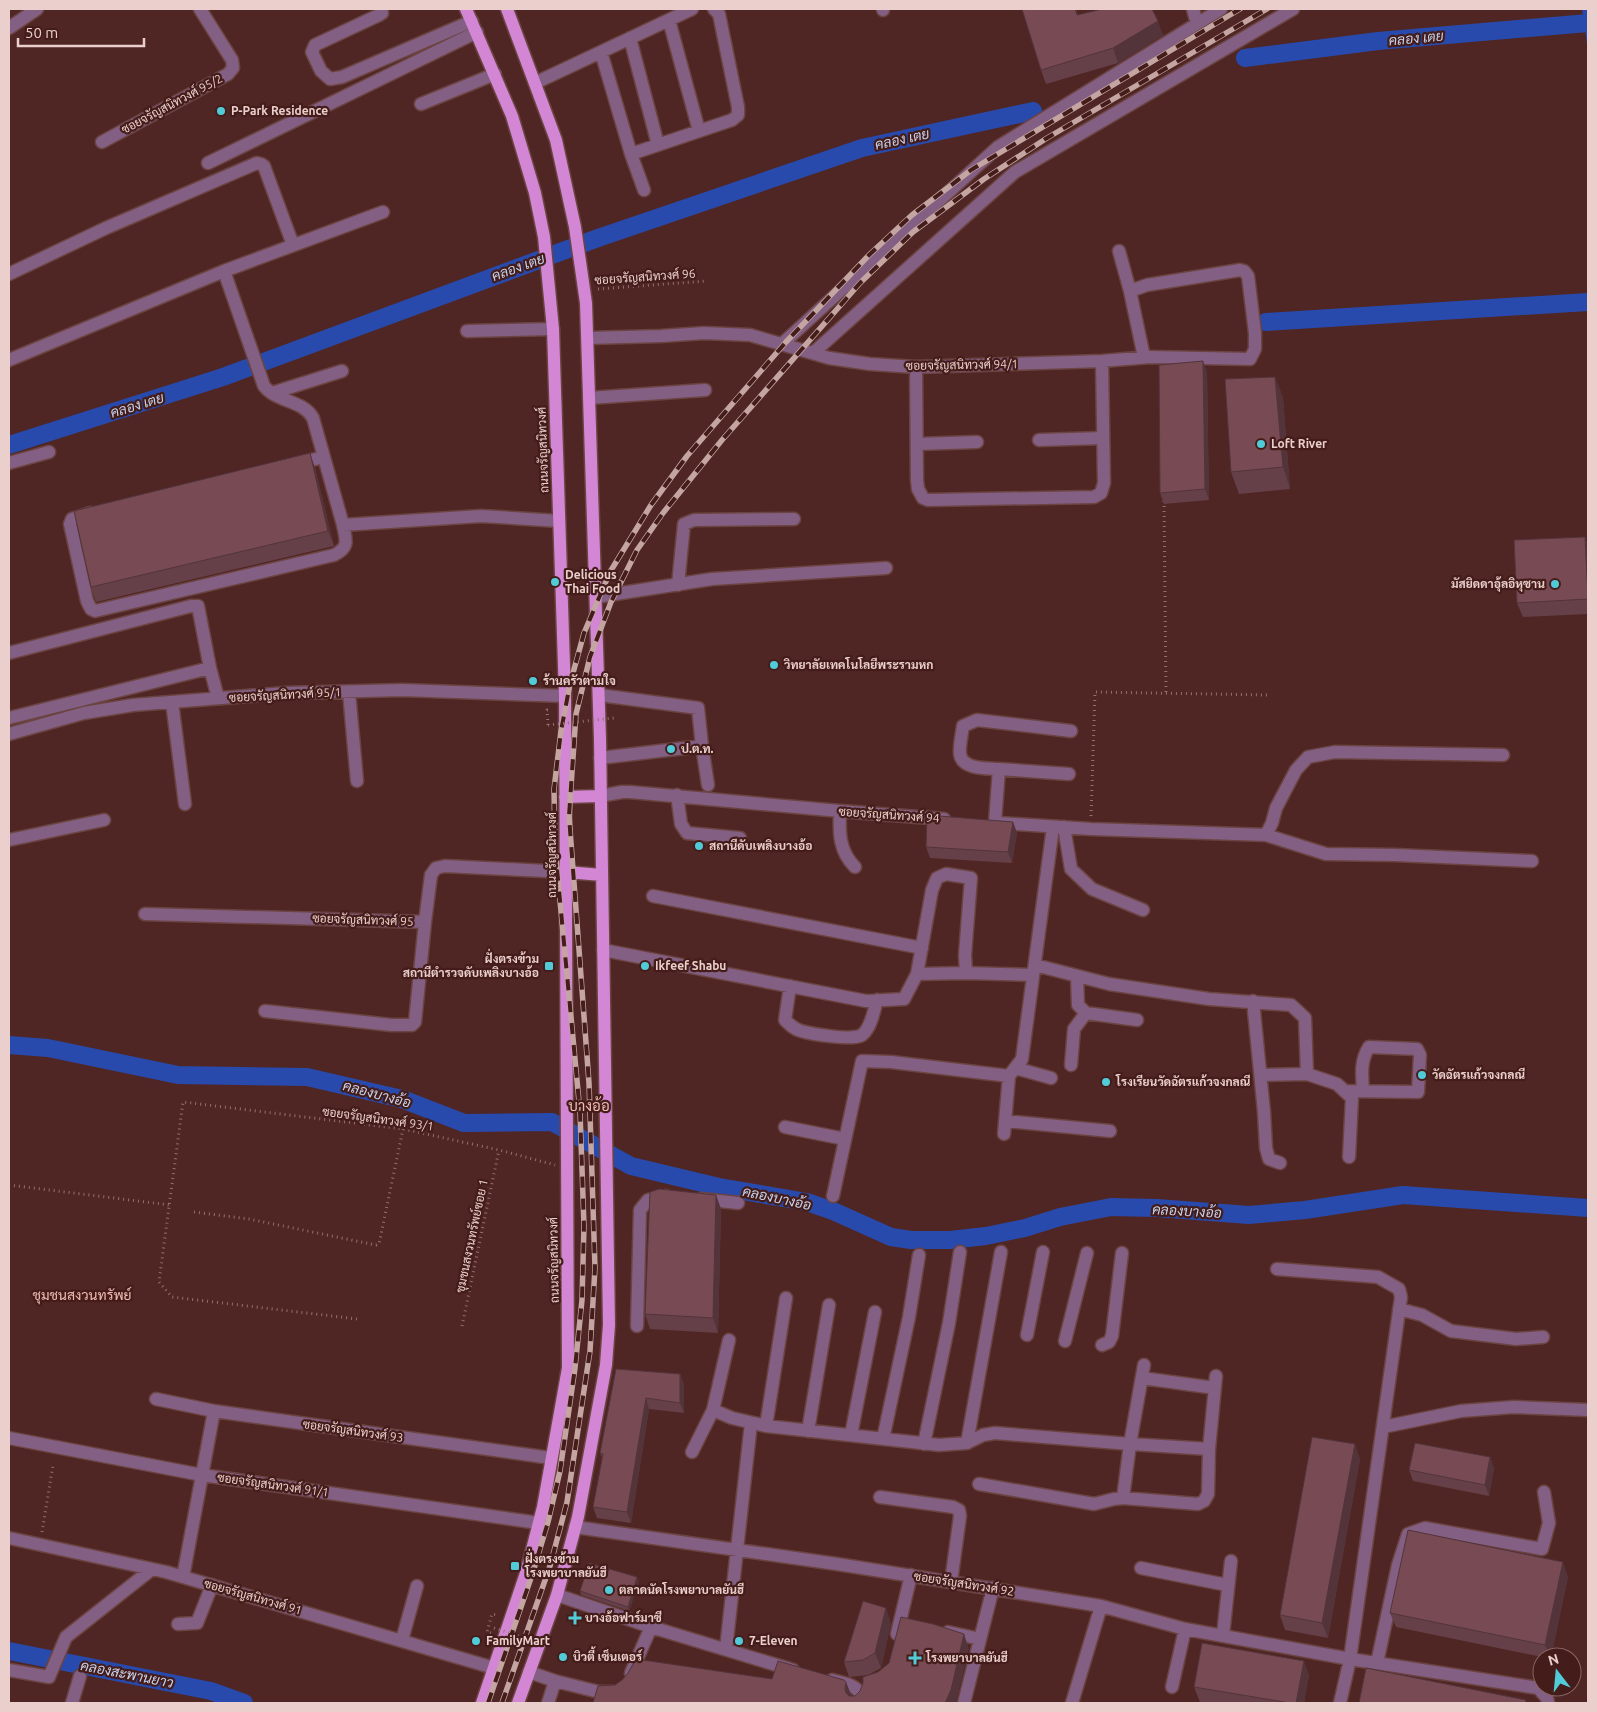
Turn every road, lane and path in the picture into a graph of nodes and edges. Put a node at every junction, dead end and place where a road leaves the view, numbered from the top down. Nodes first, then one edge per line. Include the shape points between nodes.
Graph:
1 (200, 9) edge
2 (381, 9) edge
3 (466, 9) edge
4 (509, 9) edge
5 (692, 9) edge
6 (714, 9) edge
7 (1193, 9) edge
8 (1221, 9) edge
9 (1293, 9) edge
10 (30, 11) edge
11 (1272, 13) edge
12 (669, 20) junction
13 (1196, 24) junction
14 (475, 26) junction
15 (9, 28) edge
16 (630, 38) junction
17 (601, 52) junction
18 (496, 74) junction
19 (535, 83) junction
20 (421, 104) dead end
21 (700, 131) junction
22 (102, 142) dead end
23 (658, 145) junction
24 (631, 154) junction
25 (208, 162) dead end
26 (644, 190) dead end
27 (383, 212) dead end
28 (294, 244) junction
29 (1119, 251) dead end
30 (224, 271) junction
31 (9, 274) edge
32 (707, 281) dead end
33 (584, 286) junction
34 (1130, 291) junction
35 (553, 329) junction
36 (467, 330) dead end
37 (588, 338) junction
38 (782, 344) junction
39 (813, 353) junction
40 (1144, 357) junction
41 (9, 360) edge
42 (1102, 361) junction
43 (916, 368) junction
44 (342, 371) dead end
45 (705, 390) dead end
46 (272, 393) junction
47 (589, 398) junction
48 (1103, 438) junction
49 (1039, 440) dead end
50 (977, 442) dead end
51 (917, 444) junction
52 (48, 452) dead end
53 (324, 457) junction
54 (9, 463) edge
55 (287, 466) edge
56 (1164, 494) edge
57 (100, 511) edge
58 (794, 519) dead end
59 (558, 521) junction
60 (342, 525) junction
61 (886, 568) dead end
62 (678, 585) junction
63 (596, 597) junction
64 (9, 653) edge
65 (210, 668) junction
66 (349, 692) junction
67 (1166, 693) junction
68 (599, 694) junction
69 (1268, 695) dead end
70 (565, 696) junction
71 (218, 698) junction
72 (172, 702) junction
73 (548, 710) dead end
74 (9, 718) edge
75 (614, 718) dead end
76 (1070, 731) dead end
77 (9, 734) edge
78 (702, 746) junction
79 (1503, 755) dead end
80 (600, 758) junction
81 (1000, 769) junction
82 (1069, 774) dead end
83 (357, 782) dead end
84 (708, 785) dead end
85 (677, 795) junction
86 (600, 796) junction
87 (565, 797) junction
88 (186, 804) dead end
89 (840, 811) junction
90 (104, 820) dead end
91 (956, 820) edge
92 (1058, 827) junction
93 (1091, 829) junction
94 (1266, 835) junction
95 (740, 838) dead end
96 (9, 840) edge
97 (1532, 860) dead end
98 (855, 867) dead end
99 (566, 872) junction
100 (602, 875) junction
101 (653, 896) dead end
102 (1143, 910) dead end
103 (145, 914) dead end
104 (425, 922) junction
105 (922, 948) junction
106 (603, 950) junction
107 (1034, 970) junction
108 (966, 973) junction
109 (917, 974) junction
110 (1077, 976) junction
111 (790, 986) junction
112 (877, 1000) junction
113 (1253, 1001) junction
114 (265, 1011) dead end
115 (1086, 1013) junction
116 (1137, 1020) dead end
117 (1071, 1065) dead end
118 (1012, 1072) junction
119 (1308, 1074) junction
120 (1261, 1075) junction
121 (1051, 1078) dead end
122 (1345, 1091) junction
123 (1363, 1091) junction
124 (785, 1127) dead end
125 (403, 1129) junction
126 (1110, 1131) dead end
127 (845, 1139) junction
128 (500, 1150) junction
129 (1349, 1157) dead end
130 (1280, 1163) dead end
131 (566, 1169) junction
132 (9, 1185) edge
133 (832, 1196) dead end
134 (738, 1203) dead end
135 (170, 1205) junction
136 (194, 1212) dead end
137 (960, 1252) dead end
138 (1001, 1252) dead end
139 (1043, 1252) dead end
140 (1087, 1253) dead end
141 (1122, 1253) dead end
142 (919, 1255) dead end
143 (1277, 1269) dead end
144 (786, 1298) dead end
145 (829, 1305) dead end
146 (1399, 1308) junction
147 (875, 1312) dead end
148 (356, 1319) dead end
149 (462, 1326) dead end
150 (637, 1326) dead end
151 (1027, 1335) dead end
152 (1544, 1338) dead end
153 (729, 1340) dead end
154 (1065, 1341) dead end
155 (1102, 1345) dead end
156 (1144, 1365) dead end
157 (1142, 1378) junction
158 (156, 1399) dead end
159 (713, 1410) junction
160 (1588, 1410) edge
161 (214, 1411) junction
162 (751, 1422) junction
163 (766, 1426) junction
164 (1383, 1427) junction
165 (808, 1431) junction
166 (851, 1436) junction
167 (9, 1438) edge
168 (883, 1439) junction
169 (968, 1443) junction
170 (924, 1444) junction
171 (1130, 1444) junction
172 (1209, 1449) junction
173 (692, 1452) dead end
174 (552, 1458) junction
175 (53, 1465) dead end
176 (202, 1475) junction
177 (979, 1484) dead end
178 (1544, 1492) dead end
179 (880, 1497) dead end
180 (1123, 1498) junction
181 (539, 1523) junction
182 (575, 1527) junction
183 (9, 1538) edge
184 (40, 1545) junction
185 (737, 1550) junction
186 (1231, 1561) dead end
187 (1141, 1568) dead end
188 (152, 1569) junction
189 (911, 1575) junction
190 (183, 1577) junction
191 (951, 1582) junction
192 (212, 1585) junction
193 (1227, 1585) junction
194 (417, 1586) dead end
195 (993, 1588) junction
196 (557, 1595) junction
197 (1101, 1606) junction
198 (178, 1624) dead end
199 (651, 1627) junction
200 (494, 1628) dead end
201 (1185, 1629) junction
202 (936, 1630) edge
203 (1223, 1635) junction
204 (980, 1639) junction
205 (402, 1640) junction
206 (547, 1645) dead end
207 (726, 1649) junction
208 (894, 1649) edge
209 (1350, 1659) junction
210 (1378, 1663) junction
211 (494, 1668) junction
212 (9, 1670) edge
213 (529, 1672) junction
214 (804, 1673) edge
215 (80, 1676) dead end
216 (822, 1678) edge
217 (555, 1680) junction
218 (871, 1683) edge
219 (850, 1685) junction
220 (1172, 1687) dead end
221 (594, 1697) edge
222 (72, 1703) edge
223 (482, 1703) edge
224 (518, 1703) edge
225 (548, 1703) edge
226 (858, 1703) edge
227 (964, 1703) edge
228 (1072, 1703) edge
229 (1340, 1703) edge
230 (1548, 1703) edge

1 - 22 street, ซอยจรัญสนิทวงศ์ 95/2 via 232,60 233,68 228,74
2 - 14 street via 379,15 315,45 312,52 321,71 330,79
3 - 14 main road, ถนนจรัญสนิทวงศ์
4 - 19 main road
5 - 12 street
6 - 21 street via 719,14 738,115
7 - 13 street
8 - 13 street
9 - 11 street
10 - 15 street
11 - 39 street via 1015,172
12 - 16 street
12 - 21 street
13 - 38 street via 998,147
14 - 18 main road, ถนนจรัญสนิทวงศ์
14 - 25 street
16 - 17 street
16 - 23 street
17 - 19 street
17 - 24 street
18 - 20 street
18 - 35 main road, ถนนจรัญสนิทวงศ์ via 524,156 544,237
19 - 33 main road via 556,140 576,227
21 - 23 street
23 - 24 street
24 - 26 street
27 - 28 street
28 - 30 street
28 - 31 street via 264,166 257,163
29 - 34 street
30 - 41 street
30 - 46 street via 264,386
32 - 33 path, ซอยจรัญสนิทวงศ์ 96
33 - 37 main road
34 - 40 street
34 - 40 street, ซอยจรัญสนิทวงศ์ 94/1 via 1147,285 1240,270 1248,276 1255,333 1255,349 1250,359
35 - 36 street
35 - 59 main road, ถนนจรัญสนิทวงศ์
37 - 38 street, ซอยจรัญสนิทวงศ์ 94/1 via 729,333 750,334
37 - 47 main road
38 - 39 street, ซอยจรัญสนิทวงศ์ 94/1
39 - 43 street, ซอยจรัญสนิทวงศ์ 94/1 via 854,362
40 - 42 street, ซอยจรัญสนิทวงศ์ 94/1
42 - 43 street, ซอยจรัญสนิทวงศ์ 94/1
42 - 48 street
43 - 51 street
44 - 46 street
45 - 47 street
46 - 53 street via 311,414
47 - 63 main road
48 - 49 street
48 - 51 street via 1103,490 1094,497 928,500 918,489
50 - 51 street
52 - 54 street
53 - 55 street
53 - 60 street
56 - 67 path
57 - 60 street via 70,520 87,601 95,611 334,555 343,550 346,543
58 - 62 street via 694,520 684,524
59 - 60 street via 481,516
59 - 70 main road, ถนนจรัญสนิทวงศ์
61 - 62 street via 712,579
62 - 63 street
63 - 68 main road
64 - 65 street via 198,606
65 - 71 street
65 - 74 street
66 - 70 street, ซอยจรัญสนิทวงศ์ 95/1 via 403,690
66 - 71 street, ซอยจรัญสนิทวงศ์ 95/1
66 - 83 street
67 - 69 path
67 - 93 path via 1095,692
68 - 78 street via 698,708
68 - 80 main road
70 - 87 main road, ถนนจรัญสนิทวงศ์
71 - 72 street, ซอยจรัญสนิทวงศ์ 95/1
72 - 77 street, ซอยจรัญสนิทวงศ์ 95/1 via 107,708
72 - 88 street
73 - 75 path, bridge via 548,725
76 - 81 street via 977,720 963,726 960,755 963,761 973,767
78 - 80 street
78 - 84 street
79 - 94 street via 1335,752 1308,757 1296,770
80 - 86 main road
81 - 82 street
81 - 92 street via 990,822
85 - 86 street, ซอยจรัญสนิทวงศ์ 94 via 622,792
85 - 89 street, ซอยจรัญสนิทวงศ์ 94
85 - 95 street via 681,824 687,833
86 - 87 main road
86 - 100 main road
87 - 99 main road, ถนนจรัญสนิทวงศ์
89 - 91 street, ซอยจรัญสนิทวงศ์ 94
89 - 98 street via 839,834 847,859
90 - 96 street
92 - 93 street
92 - 102 street via 1071,869 1092,889
92 - 107 street
93 - 94 street
94 - 97 street via 1326,854
99 - 100 main road
99 - 104 street, ซอยจรัญสนิทวงศ์ 95 via 436,868 431,875
99 - 131 main road, ถนนจรัญสนิทวงศ์
100 - 106 main road
101 - 105 street
103 - 104 street, ซอยจรัญสนิทวงศ์ 95
104 - 114 street via 415,1022 412,1025
105 - 108 street via 937,878 946,874 971,878
105 - 109 street
106 - 111 street
106 - 182 main road via 609,1325 606,1365
107 - 108 street
107 - 110 street
107 - 118 street via 1022,1059
108 - 109 street
109 - 112 street via 904,999
110 - 113 street via 1209,999
110 - 115 street via 1078,1005
111 - 112 street via 866,1001
111 - 112 street via 785,1020 800,1031 848,1038 861,1036 868,1028
113 - 119 street via 1291,1005 1306,1018
113 - 120 street
115 - 116 street
115 - 117 street via 1074,1029
118 - 121 street
118 - 126 street via 1005,1127
118 - 127 street via 862,1061
119 - 120 street
119 - 122 street via 1337,1084
120 - 130 street via 1266,1148 1269,1159
122 - 123 street
122 - 129 street via 1352,1098
123 - 123 street via 1362,1068 1369,1048 1417,1049 1420,1055 1418,1092
124 - 127 street
125 - 128 path, ซอยจรัญสนิทวงศ์ 93/1
125 - 135 path, ซอยจรัญสนิทวงศ์ 93/1 via 184,1102
125 - 136 path via 379,1244
127 - 133 street
128 - 131 path, ซอยจรัญสนิทวงศ์ 93/1
128 - 149 path, ชุมชนสงวนทรัพย์ซอย 1
131 - 174 main road, ถนนจรัญสนิทวงศ์ via 568,1368
132 - 135 path
134 - 150 street via 663,1195 648,1200 640,1210
135 - 148 path via 159,1282 172,1297
137 - 170 street
138 - 169 street
139 - 151 street
140 - 154 street
141 - 155 street via 1112,1336
142 - 168 street
143 - 146 street via 1378,1277 1399,1289
144 - 163 street
145 - 165 street
146 - 152 street via 1452,1331 1516,1339
146 - 164 street
147 - 166 street
153 - 159 street
156 - 157 street
157 - 171 street
157 - 172 street via 1215,1382
158 - 161 street, ซอยจรัญสนิทวงศ์ 93
159 - 162 street
159 - 173 street
160 - 164 street via 1514,1407 1461,1410
161 - 174 street, ซอยจรัญสนิทวงศ์ 93
161 - 176 street
162 - 163 street
162 - 185 street
163 - 165 street
164 - 209 street
165 - 166 street
166 - 168 street
167 - 176 street, ซอยจรัญสนิทวงศ์ 91/1
168 - 170 street
169 - 170 street
169 - 171 street via 982,1435 995,1433
171 - 172 street
171 - 180 street
172 - 180 street via 1208,1494 1204,1501 1198,1504
174 - 181 main road, ถนนจรัญสนิทวงศ์
175 - 184 path
176 - 181 street, ซอยจรัญสนิทวงศ์ 91/1
176 - 190 street
177 - 180 street via 1094,1504
178 - 210 street via 1549,1523 1542,1549 1426,1528 1408,1534 1398,1564
179 - 191 street via 959,1510
181 - 211 main road, ถนนจรัญสนิทวงศ์ via 526,1574
182 - 185 street, ซอยจรัญสนิทวงศ์ 92
182 - 196 main road
183 - 184 street, ซอยจรัญสนิทวงศ์ 91
184 - 188 street, ซอยจรัญสนิทวงศ์ 91
185 - 189 street, ซอยจรัญสนิทวงศ์ 92
185 - 207 street
186 - 193 street
187 - 193 street
188 - 190 street, ซอยจรัญสนิทวงศ์ 91
188 - 212 street via 66,1637 49,1677
189 - 191 street, ซอยจรัญสนิทวงศ์ 92
189 - 208 street via 905,1623
190 - 192 street, ซอยจรัญสนิทวงศ์ 91
191 - 195 street, ซอยจรัญสนิทวงศ์ 92
192 - 198 street via 197,1623
192 - 205 street, ซอยจรัญสนิทวงศ์ 91
193 - 203 street
194 - 205 street
195 - 197 street, ซอยจรัญสนิทวงศ์ 92
195 - 204 street
196 - 199 street
196 - 213 main road
197 - 201 street, ซอยจรัญสนิทวงศ์ 92
197 - 228 street
199 - 207 street
199 - 221 street via 625,1686
200 - 206 path, bridge
201 - 203 street, ซอยจรัญสนิทวงศ์ 92
201 - 220 street
202 - 204 street
203 - 209 street, ซอยจรัญสนิทวงศ์ 92
204 - 227 street
205 - 211 street, ซอยจรัญสนิทวงศ์ 91
207 - 214 street
209 - 210 street, ซอยจรัญสนิทวงศ์ 92
209 - 229 street
210 - 230 street, ซอยจรัญสนิทวงศ์ 92 via 1538,1688
211 - 223 main road, ถนนจรัญสนิทวงศ์
213 - 217 street
213 - 224 main road
215 - 222 street
216 - 219 street
217 - 221 street
217 - 225 street
218 - 219 street
219 - 226 street via 859,1692

